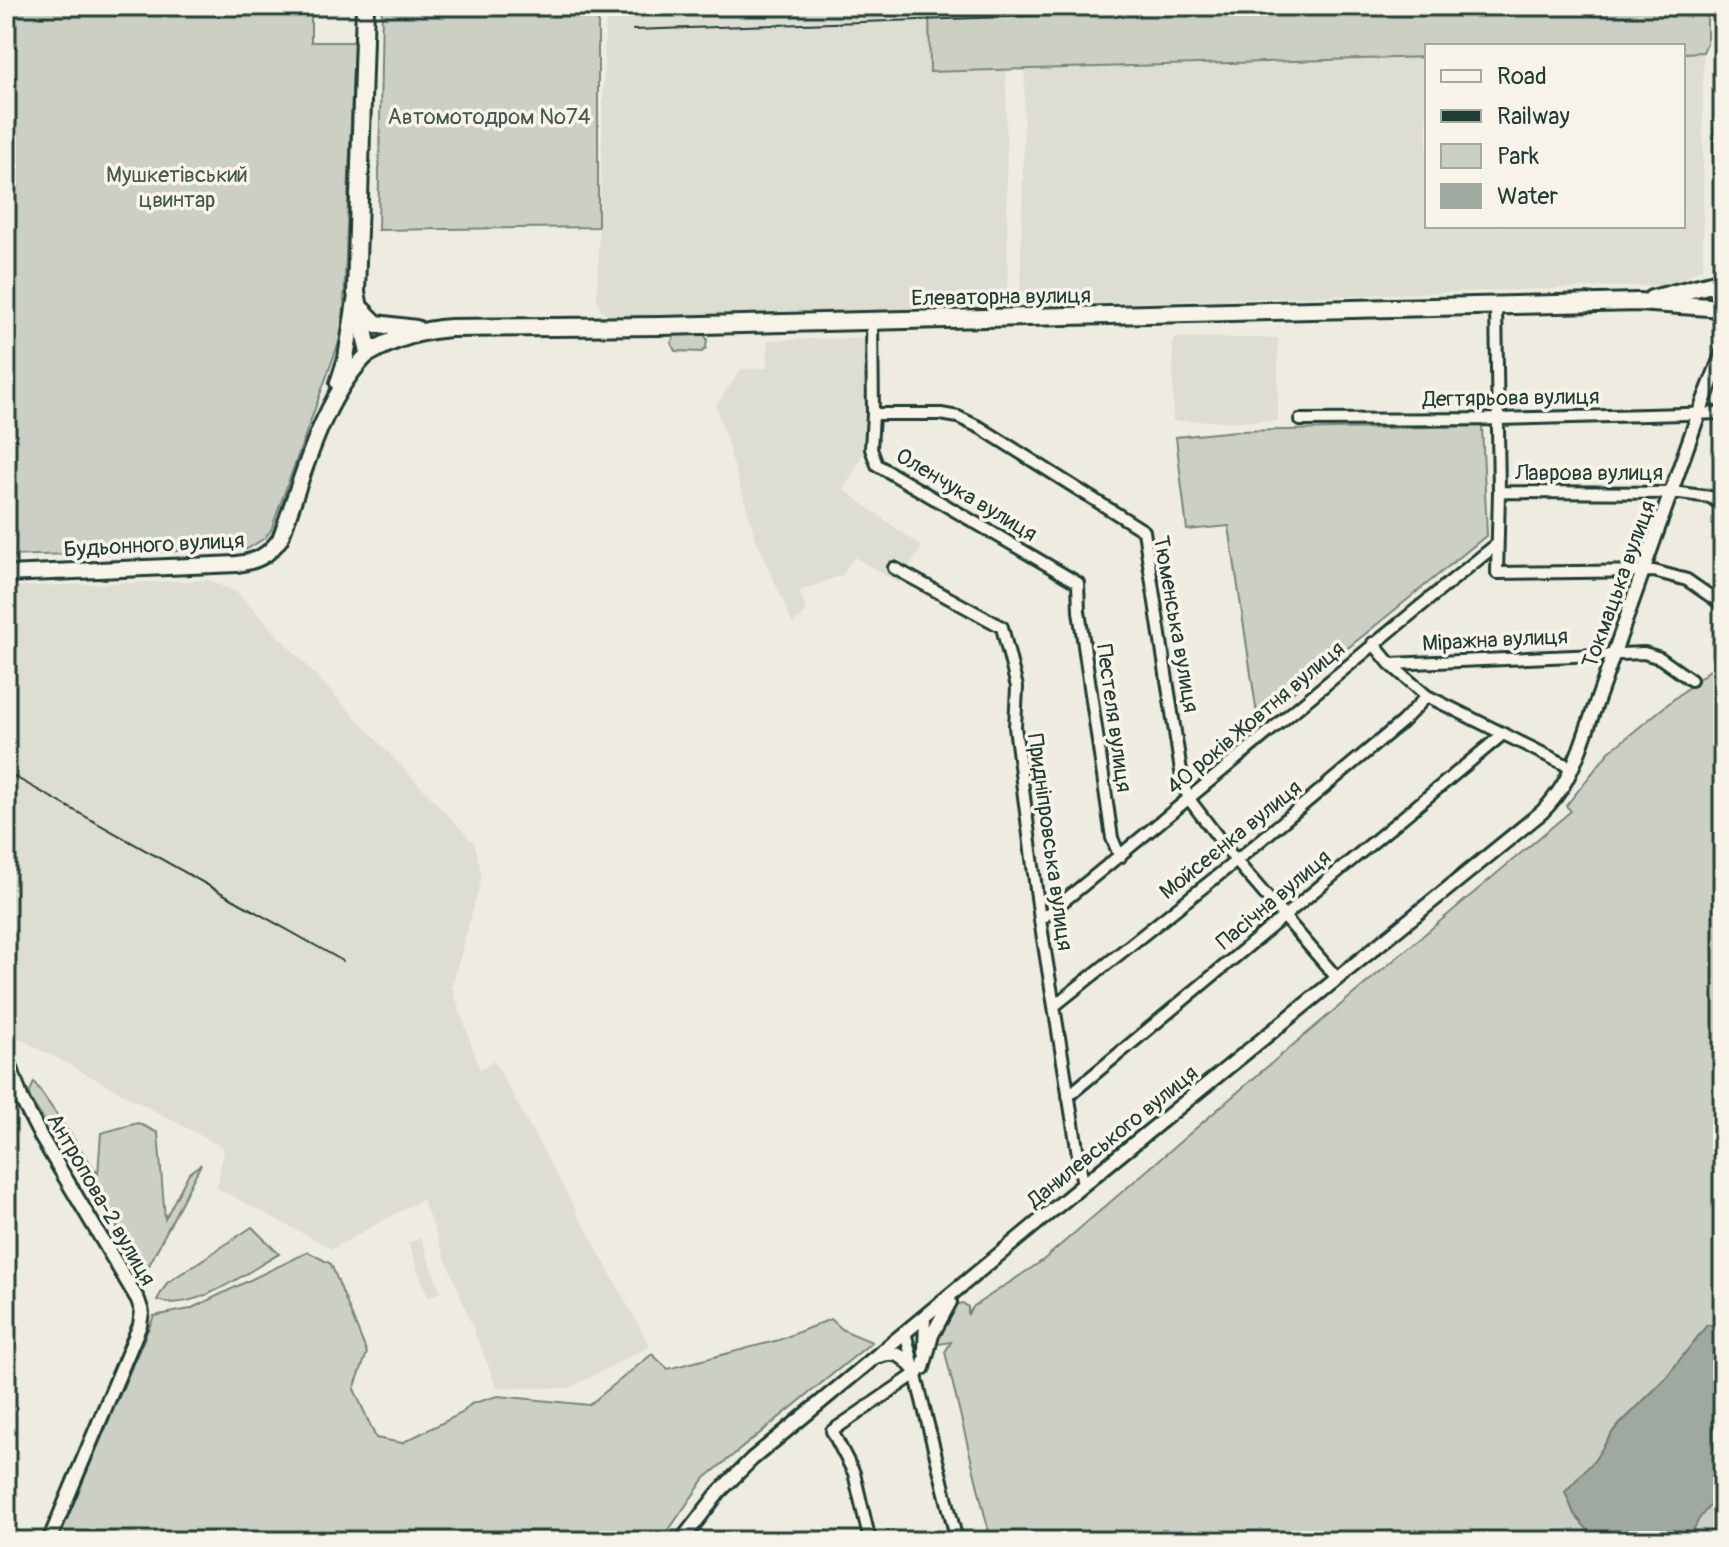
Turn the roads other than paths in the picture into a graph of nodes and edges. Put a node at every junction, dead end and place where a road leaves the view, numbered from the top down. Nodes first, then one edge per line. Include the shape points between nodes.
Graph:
1 (365, 6) edge
2 (1723, 131) edge
3 (1723, 254) edge
4 (1723, 281) edge
5 (356, 293) junction
6 (1638, 302) junction
7 (1496, 306) junction
8 (1723, 308) edge
9 (872, 321) junction
10 (429, 329) junction
11 (1723, 352) edge
12 (369, 353) junction
13 (1723, 377) edge
14 (332, 402) junction
15 (1699, 413) junction
16 (1723, 413) edge
17 (873, 414) junction
18 (1498, 419) junction
19 (1300, 420) dead end
20 (1499, 492) junction
21 (1672, 492) junction
22 (1723, 506) edge
23 (1496, 545) junction
24 (894, 568) dead end
25 (1644, 571) junction
26 (6, 574) edge
27 (1078, 583) joint
28 (1723, 605) edge
29 (1373, 643) junction
30 (1614, 653) junction
31 (1390, 664) junction
32 (1691, 680) dead end
33 (1427, 696) junction
34 (1503, 734) junction
35 (1572, 768) junction
36 (1189, 799) junction
37 (1120, 857) junction
38 (1236, 861) junction
39 (1283, 917) junction
40 (1040, 920) junction
41 (1337, 978) junction
42 (1054, 1006) junction
43 (6, 1054) edge
44 (1068, 1096) junction
45 (1083, 1185) junction
46 (961, 1288) junction
47 (925, 1316) junction
48 (905, 1332) junction
49 (873, 1358) junction
50 (920, 1371) junction
51 (49, 1541) edge
52 (681, 1541) edge
53 (870, 1541) edge
54 (957, 1541) edge

1 - 5 main road
2 - 3 main road
4 - 6 main road, Елеваторна вулиця
5 - 10 main road via 376,324
5 - 12 main road
5 - 14 main road via 346,358
6 - 7 main road, Елеваторна вулиця
6 - 8 main road, Елеваторна вулиця
7 - 9 main road, Елеваторна вулиця
7 - 18 street
9 - 10 main road, Елеваторна вулиця
9 - 17 street, Оленчука вулиця
10 - 12 main road, Елеваторна вулиця
11 - 15 street, Токмацька вулиця
12 - 14 main road, Будьонного вулиця
13 - 15 street, Токмацька вулиця
14 - 26 main road, Будьонного вулиця via 280,539 262,557 237,564
15 - 16 street, Дегтярьова вулиця
15 - 18 street, Дегтярьова вулиця
15 - 21 street, Токмацька вулиця
17 - 27 street, Оленчука вулиця via 871,449 877,465
17 - 36 street, Тюменська вулиця via 958,417 1144,531
18 - 19 street, Дегтярьова вулиця
18 - 20 street
20 - 21 street, Лаврова вулиця
20 - 23 street
21 - 22 street, Лаврова вулиця via 1710,497
21 - 25 street, Токмацька вулиця
23 - 25 street via 1497,573
23 - 29 street, 40 років Жовтня вулиця
24 - 40 street, Придніпровська вулиця via 1002,627 1017,687 1015,727
25 - 28 street via 1687,580
25 - 30 street, Токмацька вулиця
27 - 37 street, Пестеля вулиця via 1112,838
29 - 31 street
29 - 36 street, 40 років Жовтня вулиця
30 - 31 street, Міражна вулиця
30 - 32 street, Міражна вулиця via 1660,658
30 - 35 street, Токмацька вулиця
31 - 33 street
33 - 34 street
33 - 38 street, Мойсеєнка вулиця
34 - 35 street
34 - 39 street, Пасічна вулиця
35 - 41 street, Данилевського вулиця via 1542,812
36 - 37 street, 40 років Жовтня вулиця
36 - 38 street, Тюменська вулиця
37 - 40 street, 40 років Жовтня вулиця
38 - 39 street, Тюменська вулиця
38 - 42 street, Мойсеєнка вулиця
39 - 41 street, Тюменська вулиця
39 - 44 street, Пасічна вулиця
40 - 42 street, Придніпровська вулиця
41 - 45 street, Данилевського вулиця
42 - 44 street, Придніпровська вулиця
43 - 51 street, Антропова-2 вулиця via 41,1137 142,1312
44 - 45 street, Придніпровська вулиця
45 - 46 street, Данилевського вулиця
46 - 47 street, Данилевського вулиця
46 - 50 street via 940,1315
47 - 48 street, Данилевського вулиця
47 - 50 street
48 - 49 street, Данилевського вулиця
48 - 50 street
49 - 50 street via 902,1355
49 - 52 street, Данилевського вулиця via 743,1467
50 - 53 street via 832,1431 854,1473
50 - 54 street

